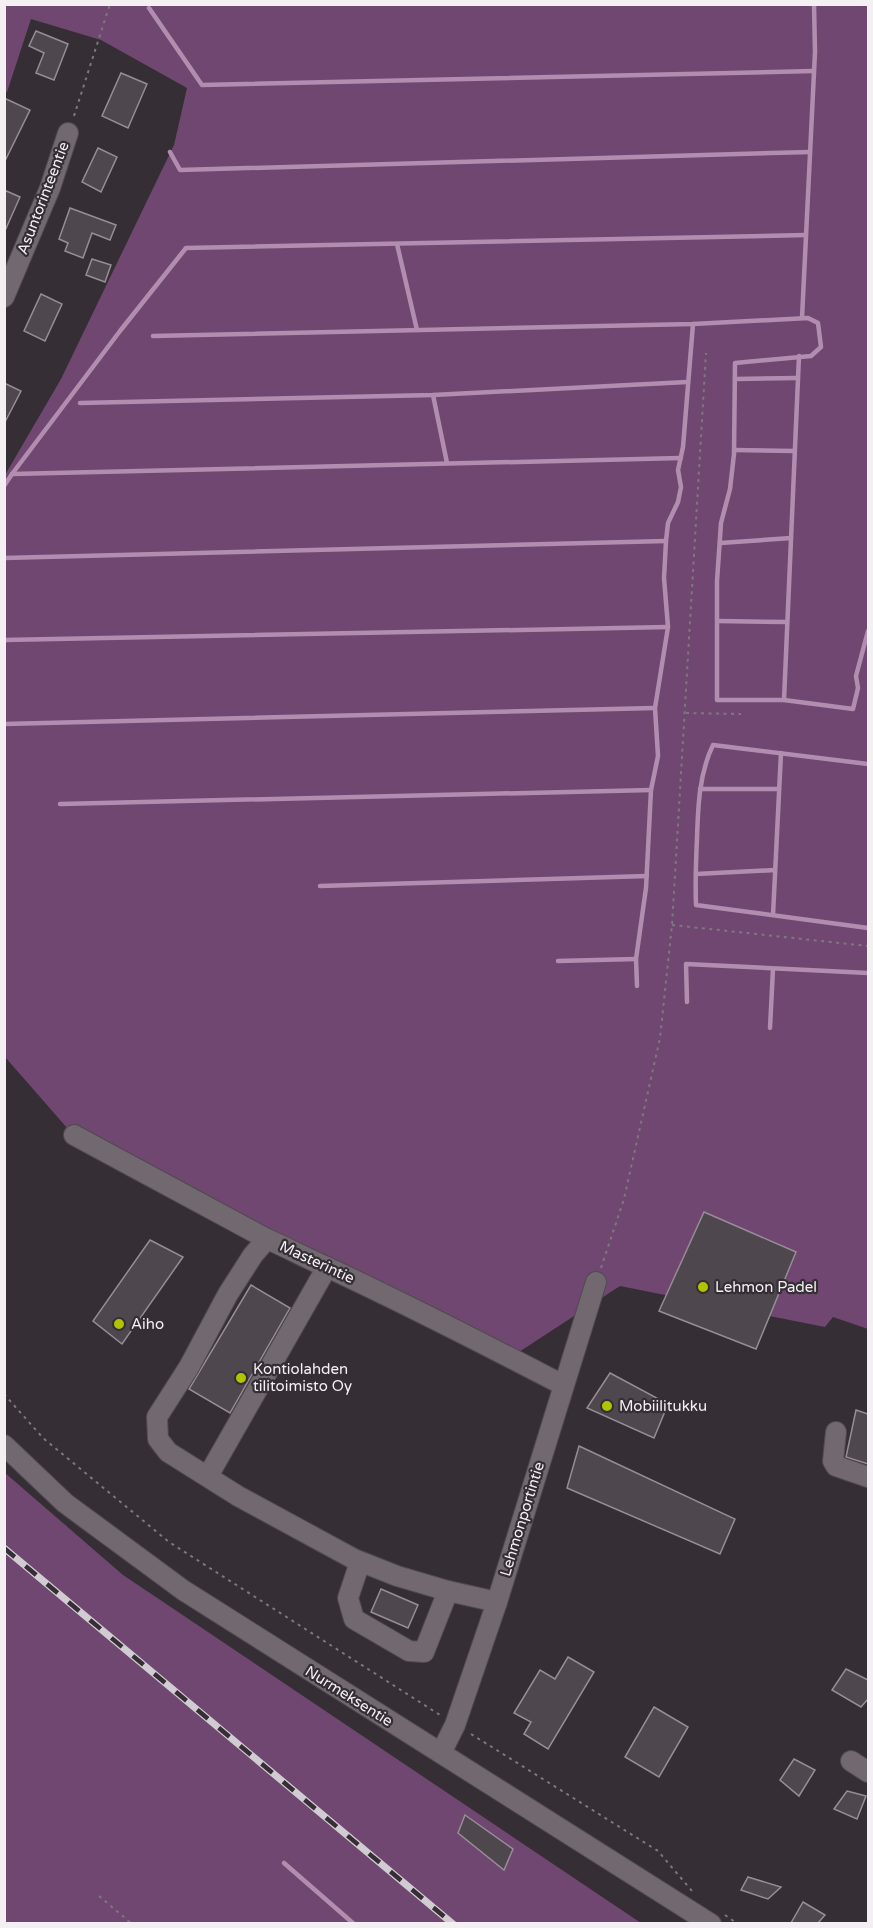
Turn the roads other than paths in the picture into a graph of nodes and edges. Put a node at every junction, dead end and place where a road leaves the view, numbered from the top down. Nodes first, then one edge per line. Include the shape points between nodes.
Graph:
1 (68, 133) road end
2 (4, 297) edge
3 (74, 1135) dead end
4 (267, 1239) junction
5 (327, 1267) junction
6 (596, 1282) road end
7 (563, 1385) junction
8 (836, 1432) dead end
9 (4, 1445) edge
10 (208, 1476) junction
11 (868, 1477) edge
12 (360, 1562) junction
13 (447, 1591) junction
14 (497, 1602) junction
15 (441, 1753) junction
16 (851, 1761) dead end
17 (868, 1772) edge
18 (715, 1917) edge

1 - 2 street, Asuntorinteentie via 50,188
3 - 4 street, Masterintie
4 - 5 street, Masterintie
4 - 10 street via 228,1294 157,1418 158,1439 168,1452
5 - 7 street, Masterintie
5 - 10 street
6 - 7 street, Lehmonportintie
7 - 14 street, Lehmonportintie
8 - 11 street via 836,1466
9 - 15 street, Nurmeksentie via 65,1503 183,1590
10 - 12 street
12 - 13 street
12 - 13 street via 348,1598 354,1619 409,1651 424,1652
13 - 14 street
14 - 15 street, Lehmonportintie via 455,1725
15 - 18 street, Nurmeksentie
16 - 17 street

